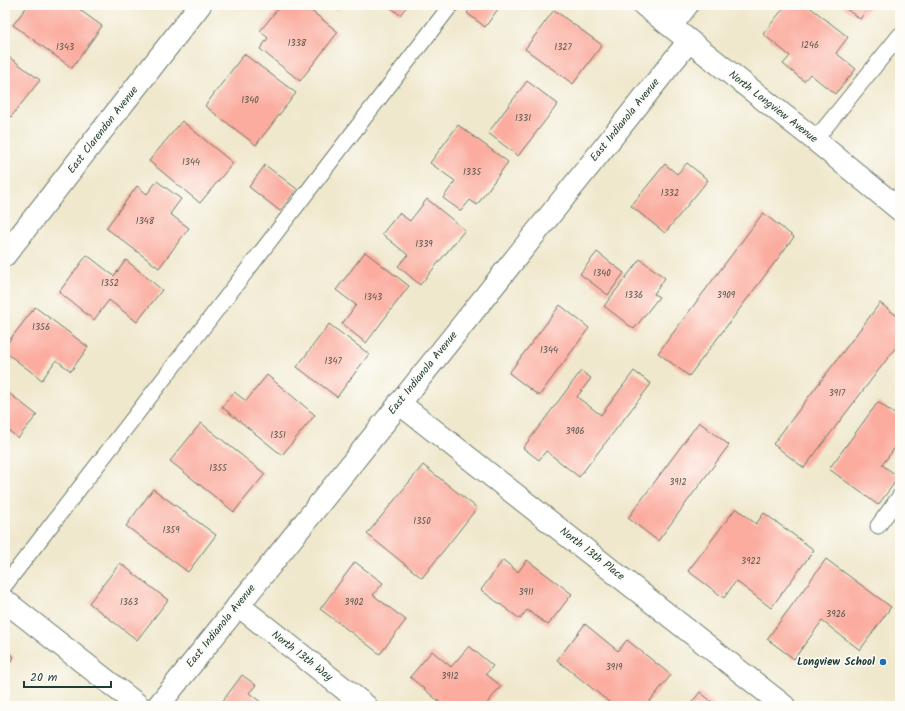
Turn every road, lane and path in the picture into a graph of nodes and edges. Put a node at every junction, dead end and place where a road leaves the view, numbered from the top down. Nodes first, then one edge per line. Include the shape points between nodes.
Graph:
1 (200, 5) edge
2 (451, 5) edge
3 (644, 5) edge
4 (687, 5) edge
5 (671, 26) junction
6 (900, 35) edge
7 (689, 41) junction
8 (815, 140) junction
9 (900, 210) edge
10 (5, 255) edge
11 (399, 403) junction
12 (900, 496) edge
13 (878, 526) dead end
14 (5, 585) edge
15 (5, 601) edge
16 (238, 605) junction
17 (139, 706) edge
18 (158, 706) edge
19 (366, 706) edge
20 (784, 706) edge

1 - 10 street, East Clarendon Avenue
2 - 14 lane
3 - 5 street, North Longview Avenue
4 - 5 street
5 - 7 street, North Longview Avenue
6 - 8 lane
7 - 8 street, North Longview Avenue
7 - 11 street, East Indianola Avenue
8 - 9 street, North Longview Avenue
11 - 16 street, East Indianola Avenue
11 - 20 street, North 13th Place
12 - 13 lane
15 - 17 street
16 - 18 street, East Indianola Avenue
16 - 19 street, North 13th Way

